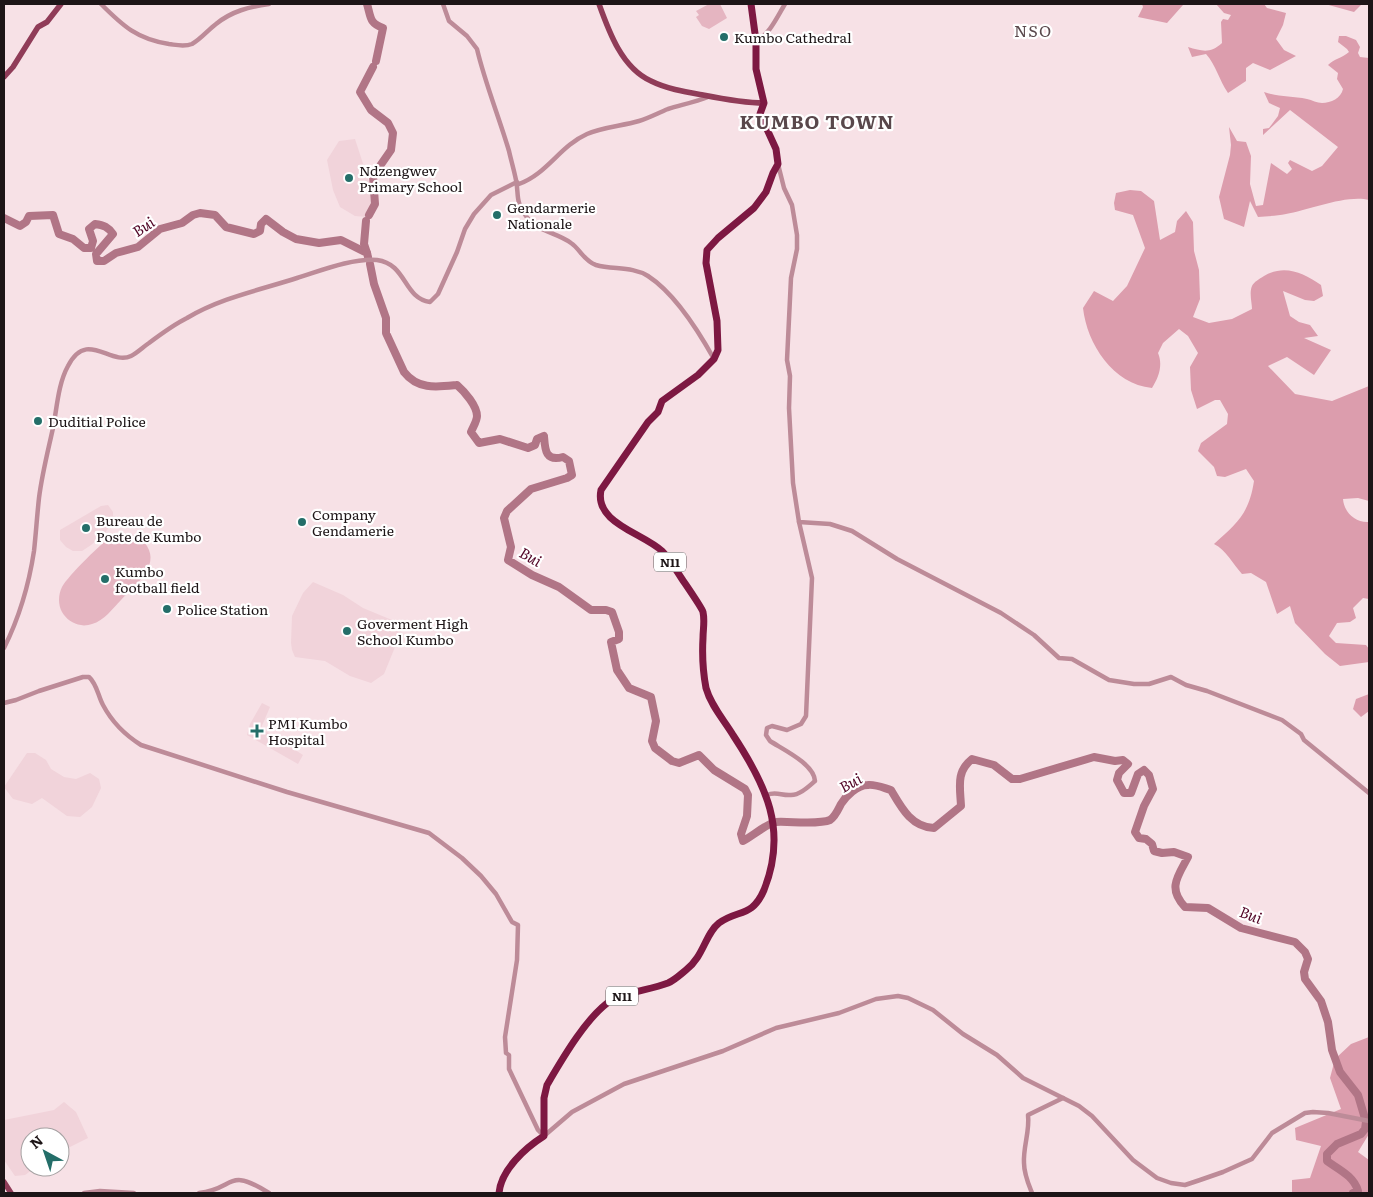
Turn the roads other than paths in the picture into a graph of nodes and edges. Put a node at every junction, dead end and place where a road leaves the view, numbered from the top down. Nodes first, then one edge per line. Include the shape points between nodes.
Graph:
1 (61, 4) edge
2 (101, 4) edge
3 (269, 4) edge
4 (443, 4) edge
5 (599, 4) edge
6 (751, 4) edge
7 (785, 4) edge
8 (756, 41) junction
9 (4, 77) edge
10 (710, 96) junction
11 (764, 103) junction
12 (778, 164) junction
13 (517, 182) junction
14 (714, 359) junction
15 (799, 522) junction
16 (4, 648) edge
17 (4, 703) edge
18 (1369, 793) edge
19 (767, 795) junction
20 (1064, 1098) junction
21 (1368, 1121) edge
22 (544, 1136) junction
23 (4, 1182) edge
24 (11, 1193) edge
25 (84, 1193) edge
26 (134, 1193) edge
27 (199, 1193) edge
28 (268, 1193) edge
29 (499, 1193) edge
30 (1032, 1193) edge

1 - 9 main road via 48,22 38,27
2 - 3 street via 140,37 186,46 230,15 244,8
4 - 13 street via 448,22 467,36 477,49
5 - 10 main road via 623,56 639,74 661,85
6 - 8 highway
7 - 8 street via 774,23
8 - 11 highway via 756,69
10 - 11 main road
10 - 13 street via 642,120 586,134 562,151 538,175 519,184
11 - 12 highway via 760,114 776,149
12 - 14 highway via 766,192 754,208 707,250 706,264 717,321 718,350
12 - 15 street via 792,205 797,249 791,278 786,360 790,376 793,483
13 - 14 street via 520,205 535,226 572,243 595,265 628,269 647,276 685,315
13 - 16 street via 491,195 474,214 438,294 430,302 414,294 401,273 388,264 378,260 363,261 320,270 199,311 129,357 84,349 74,357 64,373 45,461 30,574
14 - 19 highway, N11 via 662,401 658,412 601,490 599,498 611,519 663,552 703,609 707,690 713,706
15 - 18 street via 830,524 852,531 896,559 1001,613 1034,635 1059,658 1072,659 1109,680 1149,684 1171,677 1186,686 1282,720
15 - 19 street via 812,578 806,716 801,724 787,730 767,728 766,735 808,766 815,781 792,795 776,792
17 - 22 street via 89,677 126,736 141,746 429,833 449,848 481,876 512,922 518,925 506,1053 513,1077 538,1130
19 - 22 highway, N11 via 775,833 772,865 763,892 749,910 714,927 692,966 673,980 613,1000 592,1018 547,1085
20 - 21 street via 1092,1116 1133,1160 1157,1178 1185,1185 1252,1159 1272,1133 1305,1113 1328,1113
20 - 22 street via 1023,1078 997,1055 933,1010 898,996 876,999 839,1013 776,1028 723,1051 624,1084 572,1112
20 - 30 street via 1028,1115 1024,1162
22 - 29 highway via 516,1160 500,1182
23 - 24 main road
25 - 26 street
27 - 28 street via 238,1179

